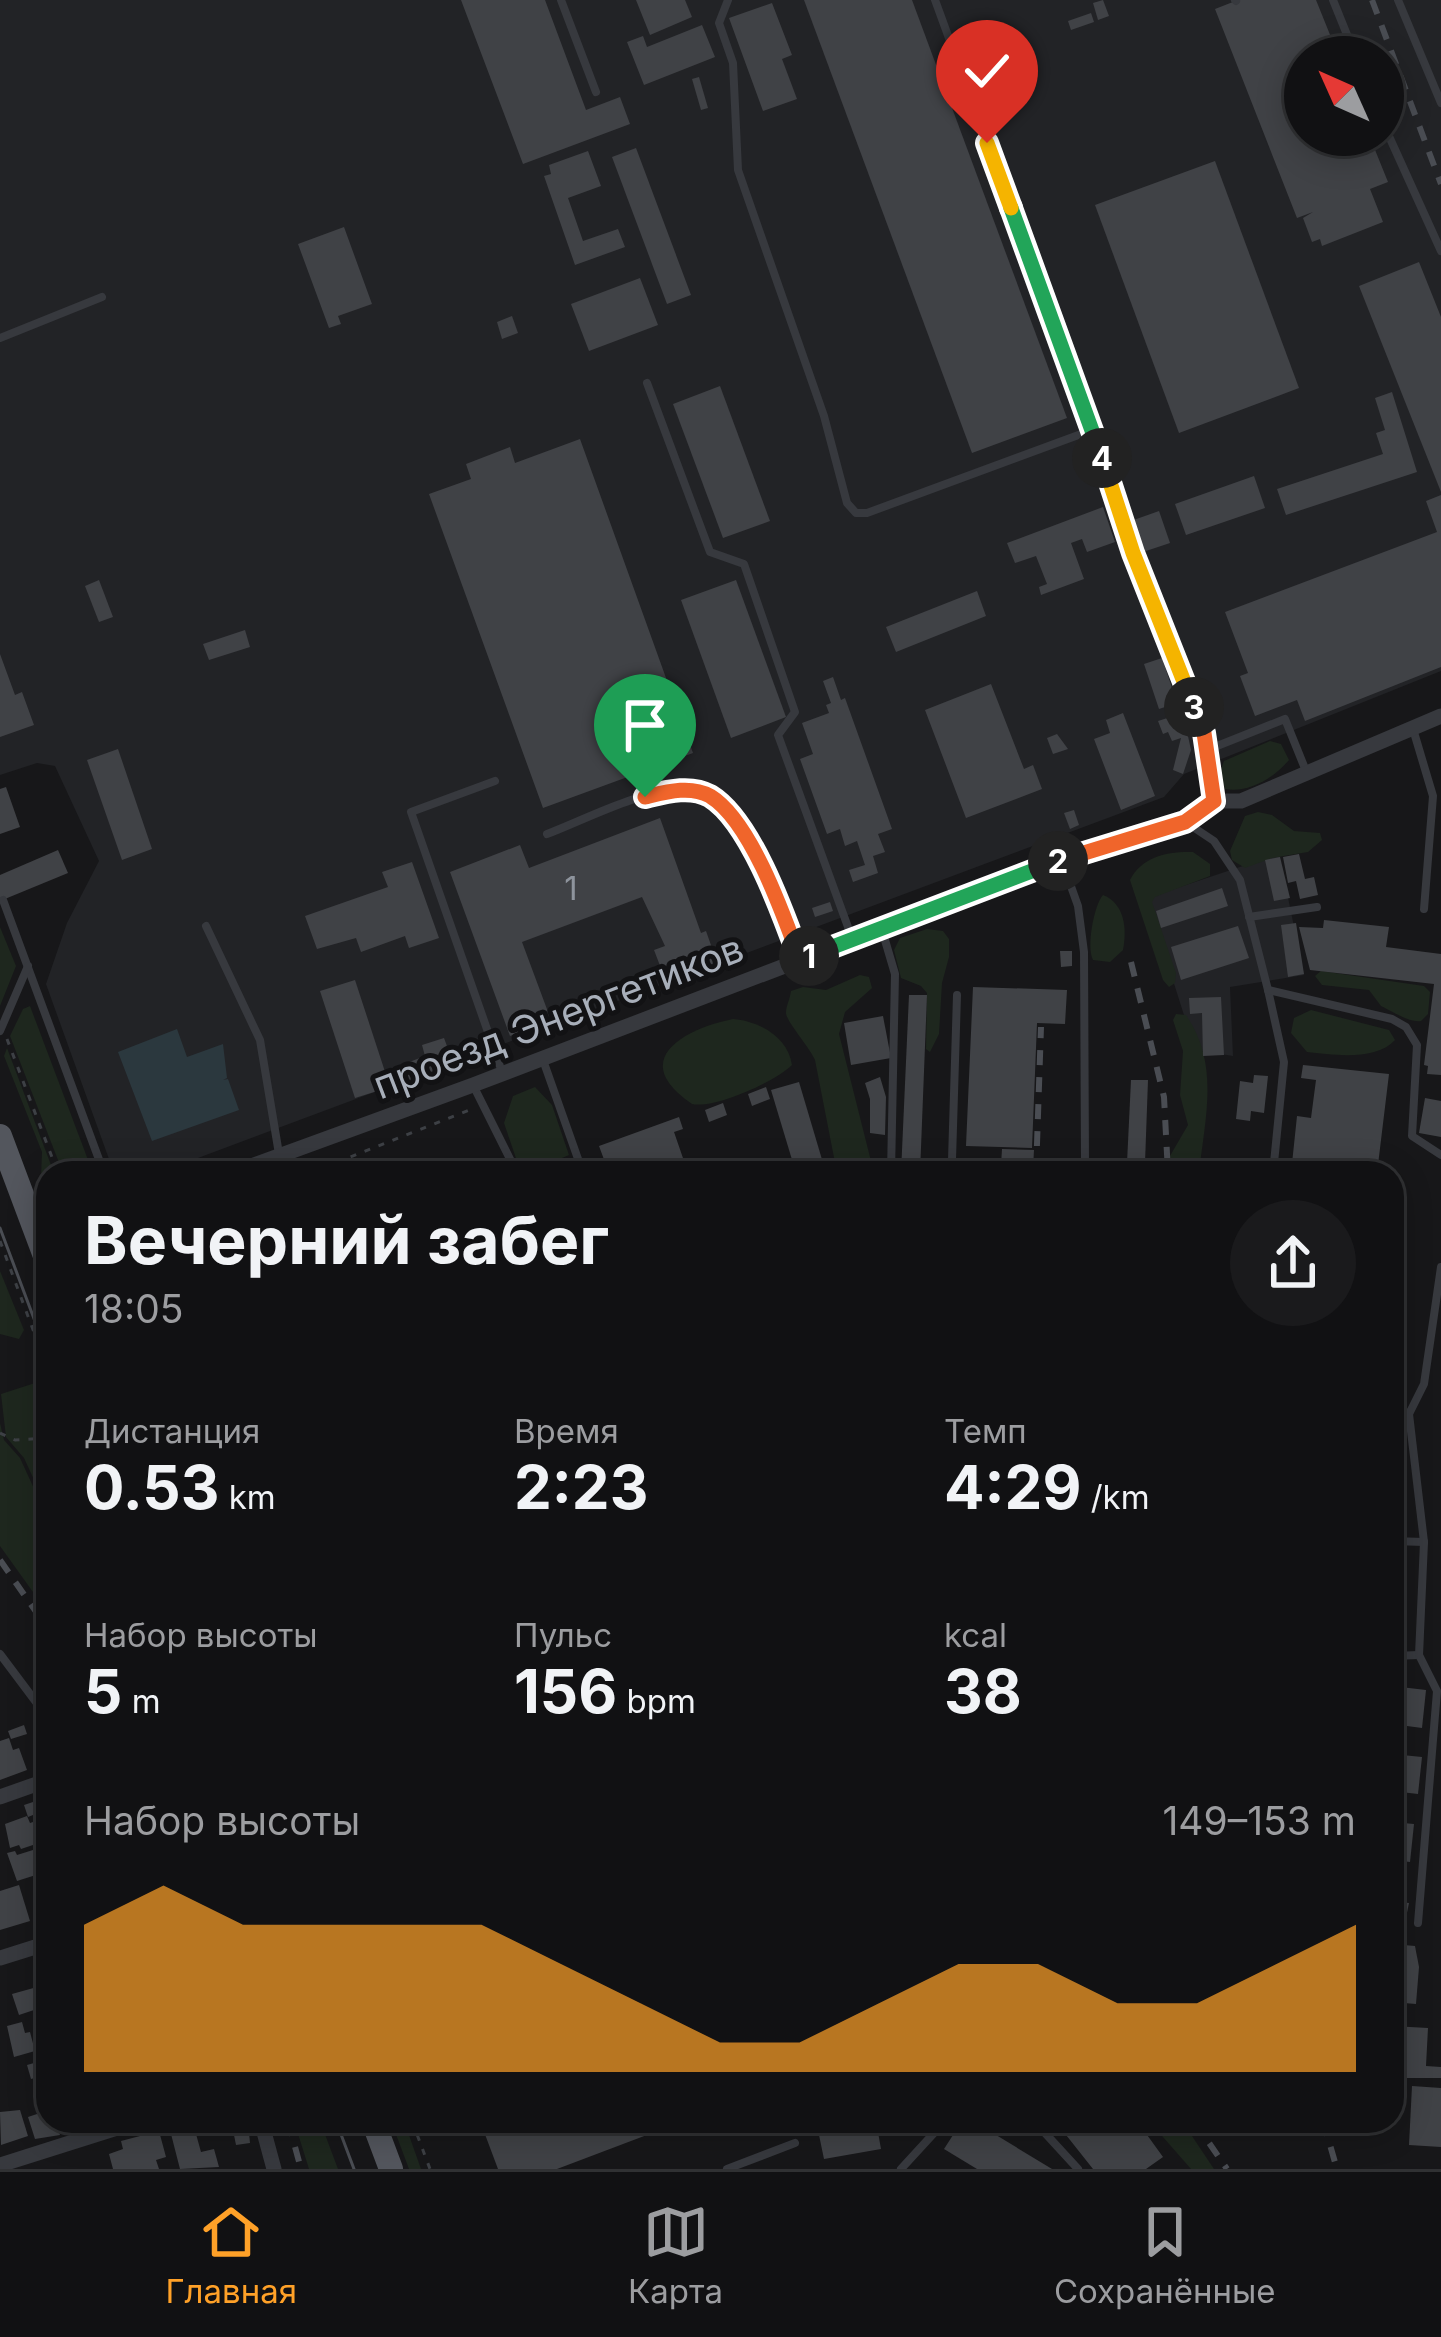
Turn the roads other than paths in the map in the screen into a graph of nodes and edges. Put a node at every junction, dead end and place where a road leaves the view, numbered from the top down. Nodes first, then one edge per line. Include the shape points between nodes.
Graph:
1 (561, 0) edge
2 (728, 0) edge
3 (935, 0) edge
4 (1333, 0) edge
5 (1398, 0) edge
6 (1348, 36) edge
7 (596, 92) dead end
8 (1441, 103) edge
9 (1398, 156) edge
10 (1441, 251) edge
11 (102, 297) dead end
12 (0, 338) edge
13 (647, 382) dead end
14 (1092, 430) junction
15 (1441, 716) edge
16 (1412, 728) junction
17 (1207, 750) junction
18 (1306, 771) junction
19 (495, 781) dead end
20 (1214, 801) junction
21 (1185, 822) junction
22 (547, 834) dead end
23 (1062, 860) junction
24 (3, 900) edge
25 (1318, 907) dead end
26 (1424, 909) dead end
27 (1249, 917) junction
28 (206, 926) dead end
29 (882, 929) junction
30 (853, 940) junction
31 (800, 960) junction
32 (28, 966) junction
33 (1268, 991) junction
34 (957, 995) dead end
35 (1, 1028) edge
36 (543, 1059) junction
37 (503, 1074) junction
38 (473, 1085) junction
39 (0, 1136) edge
40 (1441, 1155) edge
41 (279, 1156) junction
42 (100, 1161) edge
43 (265, 1161) edge
44 (511, 1161) edge
45 (580, 1161) edge
46 (891, 1161) edge
47 (953, 1161) edge
48 (1084, 1161) edge
49 (1274, 1161) edge
50 (36, 1226) edge
51 (1441, 1267) edge
52 (1404, 1411) edge
53 (1409, 1414) junction
54 (1404, 1541) edge
55 (1424, 1542) junction
56 (0, 1654) edge
57 (1419, 1655) junction
58 (1404, 1656) edge
59 (36, 1702) edge
60 (36, 1784) edge
61 (0, 1797) edge
62 (1418, 1923) dead end
63 (36, 1947) edge
64 (0, 1958) edge
65 (101, 2133) edge
66 (264, 2133) edge
67 (378, 2133) edge
68 (934, 2133) edge
69 (1045, 2133) edge
70 (795, 2143) dead end
71 (0, 2165) edge
72 (274, 2169) edge
73 (391, 2169) edge
74 (727, 2169) edge
75 (901, 2169) edge
76 (1078, 2169) edge

1 - 7 lane
2 - 14 lane via 719,23 733,63 738,170 847,503 867,513
3 - 14 lane
4 - 6 lane
5 - 8 lane
9 - 10 lane
11 - 12 lane
13 - 30 lane via 710,552 743,564 795,712 778,735
14 - 17 lane
15 - 16 street, проезд Энергетиков
16 - 18 street, проезд Энергетиков
16 - 26 lane via 1433,796
17 - 18 lane via 1286,719
17 - 20 lane
18 - 20 street, проезд Энергетиков via 1241,801
19 - 37 lane via 411,812
20 - 21 street, проезд Энергетиков
21 - 23 street, проезд Энергетиков
21 - 27 lane via 1214,841 1240,880
22 - 31 lane via 645,797 681,789 709,796 752,849
23 - 29 street, проезд Энергетиков
23 - 48 lane via 1084,952
24 - 32 lane
25 - 27 lane
27 - 33 lane
28 - 41 lane via 260,1040
29 - 30 street, проезд Энергетиков
29 - 46 lane via 895,974
30 - 31 street, проезд Энергетиков
31 - 36 street, проезд Энергетиков
32 - 35 lane
32 - 42 lane
33 - 40 lane via 1406,1027 1417,1046 1412,1136
33 - 49 lane via 1284,1062
34 - 47 lane
36 - 37 street, проезд Энергетиков
36 - 45 lane
37 - 38 street, проезд Энергетиков
38 - 41 street, проезд Энергетиков
38 - 44 lane
39 - 50 main road
41 - 43 street, проезд Энергетиков
51 - 53 lane via 1424,1384
52 - 53 lane
53 - 55 lane
54 - 55 lane
55 - 57 lane
56 - 59 lane
57 - 58 lane
57 - 62 lane via 1437,1690
60 - 61 street
63 - 64 street
65 - 71 street
66 - 72 street
67 - 73 main road
68 - 75 lane
69 - 76 lane
70 - 74 lane

